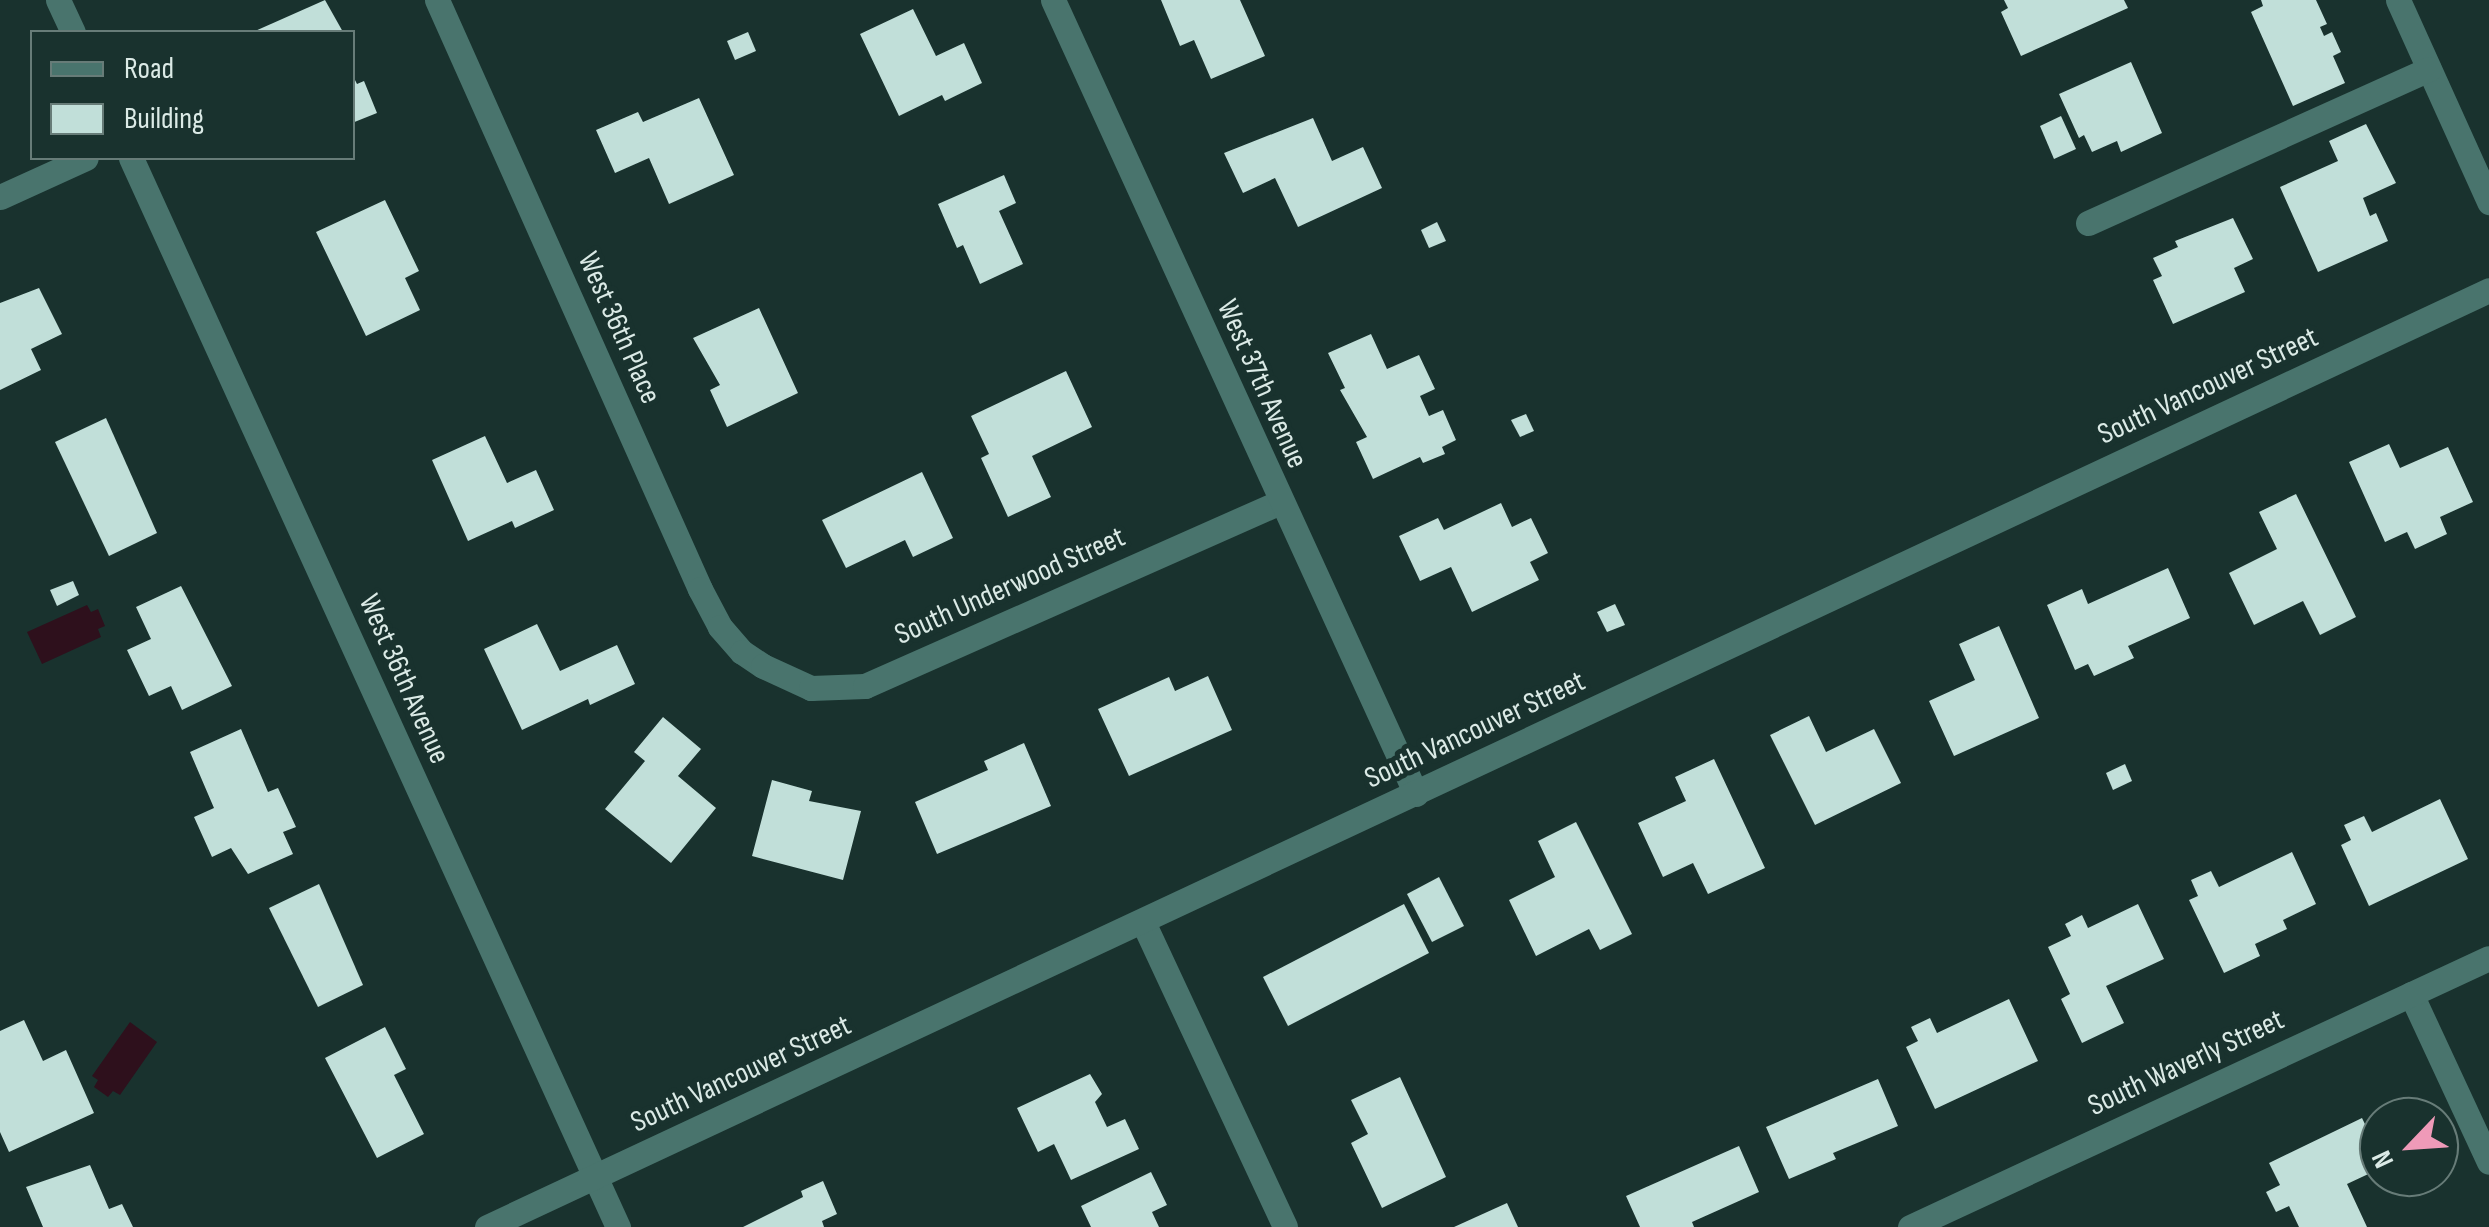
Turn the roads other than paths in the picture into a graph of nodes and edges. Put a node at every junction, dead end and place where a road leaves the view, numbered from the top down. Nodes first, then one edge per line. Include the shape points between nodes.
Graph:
1 (58, 0) edge
2 (436, 0) edge
3 (1053, 0) edge
4 (2398, 0) edge
5 (72, 30) edge
6 (2429, 69) junction
7 (82, 160) edge
8 (131, 160) edge
9 (0, 198) edge
10 (2489, 202) edge
11 (2088, 224) dead end
12 (2489, 290) edge
13 (1280, 502) junction
14 (763, 666) joint
15 (1416, 794) junction
16 (1143, 922) junction
17 (2489, 958) edge
18 (2411, 994) junction
19 (2489, 1162) edge
20 (596, 1179) junction
21 (487, 1227) edge
22 (618, 1227) edge
23 (1284, 1227) edge
24 (1910, 1227) edge

1 - 5 street
2 - 14 street, West 36th Place via 700,589 720,627
3 - 13 street, West 37th Avenue
4 - 6 street
6 - 10 street
6 - 11 street
7 - 9 street
8 - 20 street, West 36th Avenue
12 - 15 street, South Vancouver Street
13 - 14 street, South Underwood Street via 865,686 811,688
13 - 15 street, West 37th Avenue
15 - 16 street, South Vancouver Street
16 - 20 street, South Vancouver Street
16 - 23 street
17 - 18 street, South Waverly Street
18 - 19 street
18 - 24 street, South Waverly Street
20 - 21 street, South Vancouver Street
20 - 22 street, West 36th Avenue

